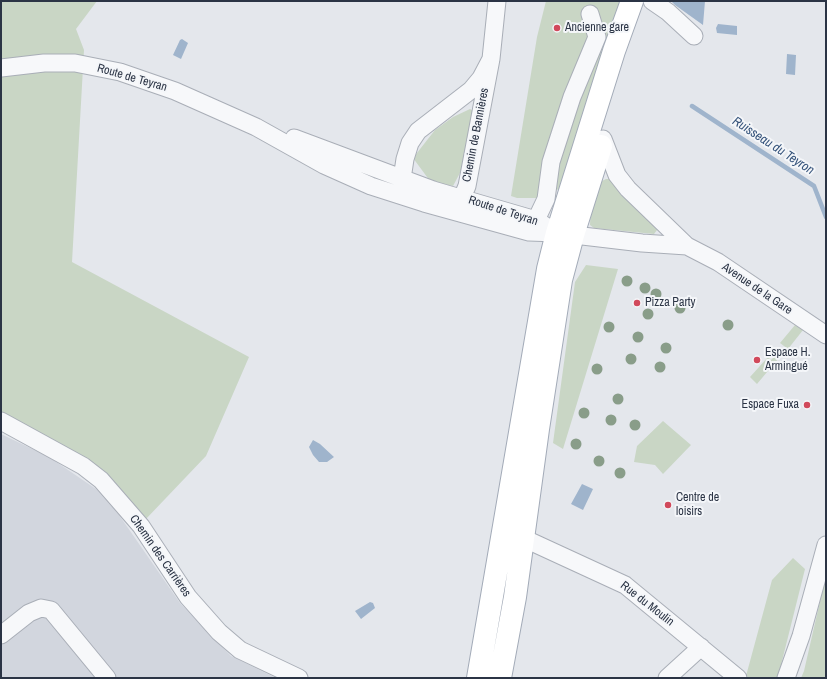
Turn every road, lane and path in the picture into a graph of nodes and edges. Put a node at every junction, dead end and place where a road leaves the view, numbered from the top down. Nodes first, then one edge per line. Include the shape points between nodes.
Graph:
1 (497, 1) edge
2 (632, 1) edge
3 (646, 1) edge
4 (652, 1) edge
5 (590, 14) dead end
6 (694, 36) dead end
7 (491, 59) junction
8 (1, 68) edge
9 (256, 126) junction
10 (603, 139) junction
11 (557, 144) junction
12 (579, 166) junction
13 (402, 179) junction
14 (462, 198) junction
15 (424, 203) junction
16 (536, 220) junction
17 (565, 234) junction
18 (687, 246) junction
19 (826, 335) edge
20 (1, 421) edge
21 (523, 538) junction
22 (826, 545) edge
23 (1, 635) edge
24 (701, 648) junction
25 (107, 678) edge
26 (299, 678) edge
27 (478, 678) edge
28 (500, 678) edge
29 (667, 678) edge
30 (738, 678) edge
31 (786, 678) edge

1 - 7 street, Chemin de Bannières
2 - 12 main road
3 - 10 main road
4 - 6 street
5 - 11 street via 597,37 572,97
7 - 13 street, Chemin de Bannières via 471,90 418,131 406,154
7 - 14 street, Chemin de Bannières via 472,162
8 - 9 street, Route de Teyran via 44,63 75,63 120,72 175,91
9 - 13 street, Route de Teyran
9 - 15 street, Route de Teyran via 358,180
10 - 17 main road
10 - 18 street, Avenue de la Gare via 616,175
11 - 12 street
11 - 16 street via 551,162 546,199
12 - 17 main road
13 - 14 street, Route de Teyran
13 - 15 street via 408,192
14 - 15 street, Chemin de Bannières via 447,205
14 - 16 street, Route de Teyran
15 - 17 street, Route de Teyran via 529,232
16 - 17 street, Route de Teyran
17 - 18 street, Avenue de la Gare
17 - 21 main road via 561,280
17 - 27 main road via 548,269
18 - 19 street, Avenue de la Gare via 718,262
20 - 26 street, Chemin des Carrières via 82,466 101,480 141,526 188,597 218,632 240,650
21 - 24 street, Rue du Moulin via 625,585
21 - 28 main road
22 - 31 street via 801,636
23 - 25 street via 29,613 41,608 50,610
24 - 29 street
24 - 30 street, Rue du Moulin

